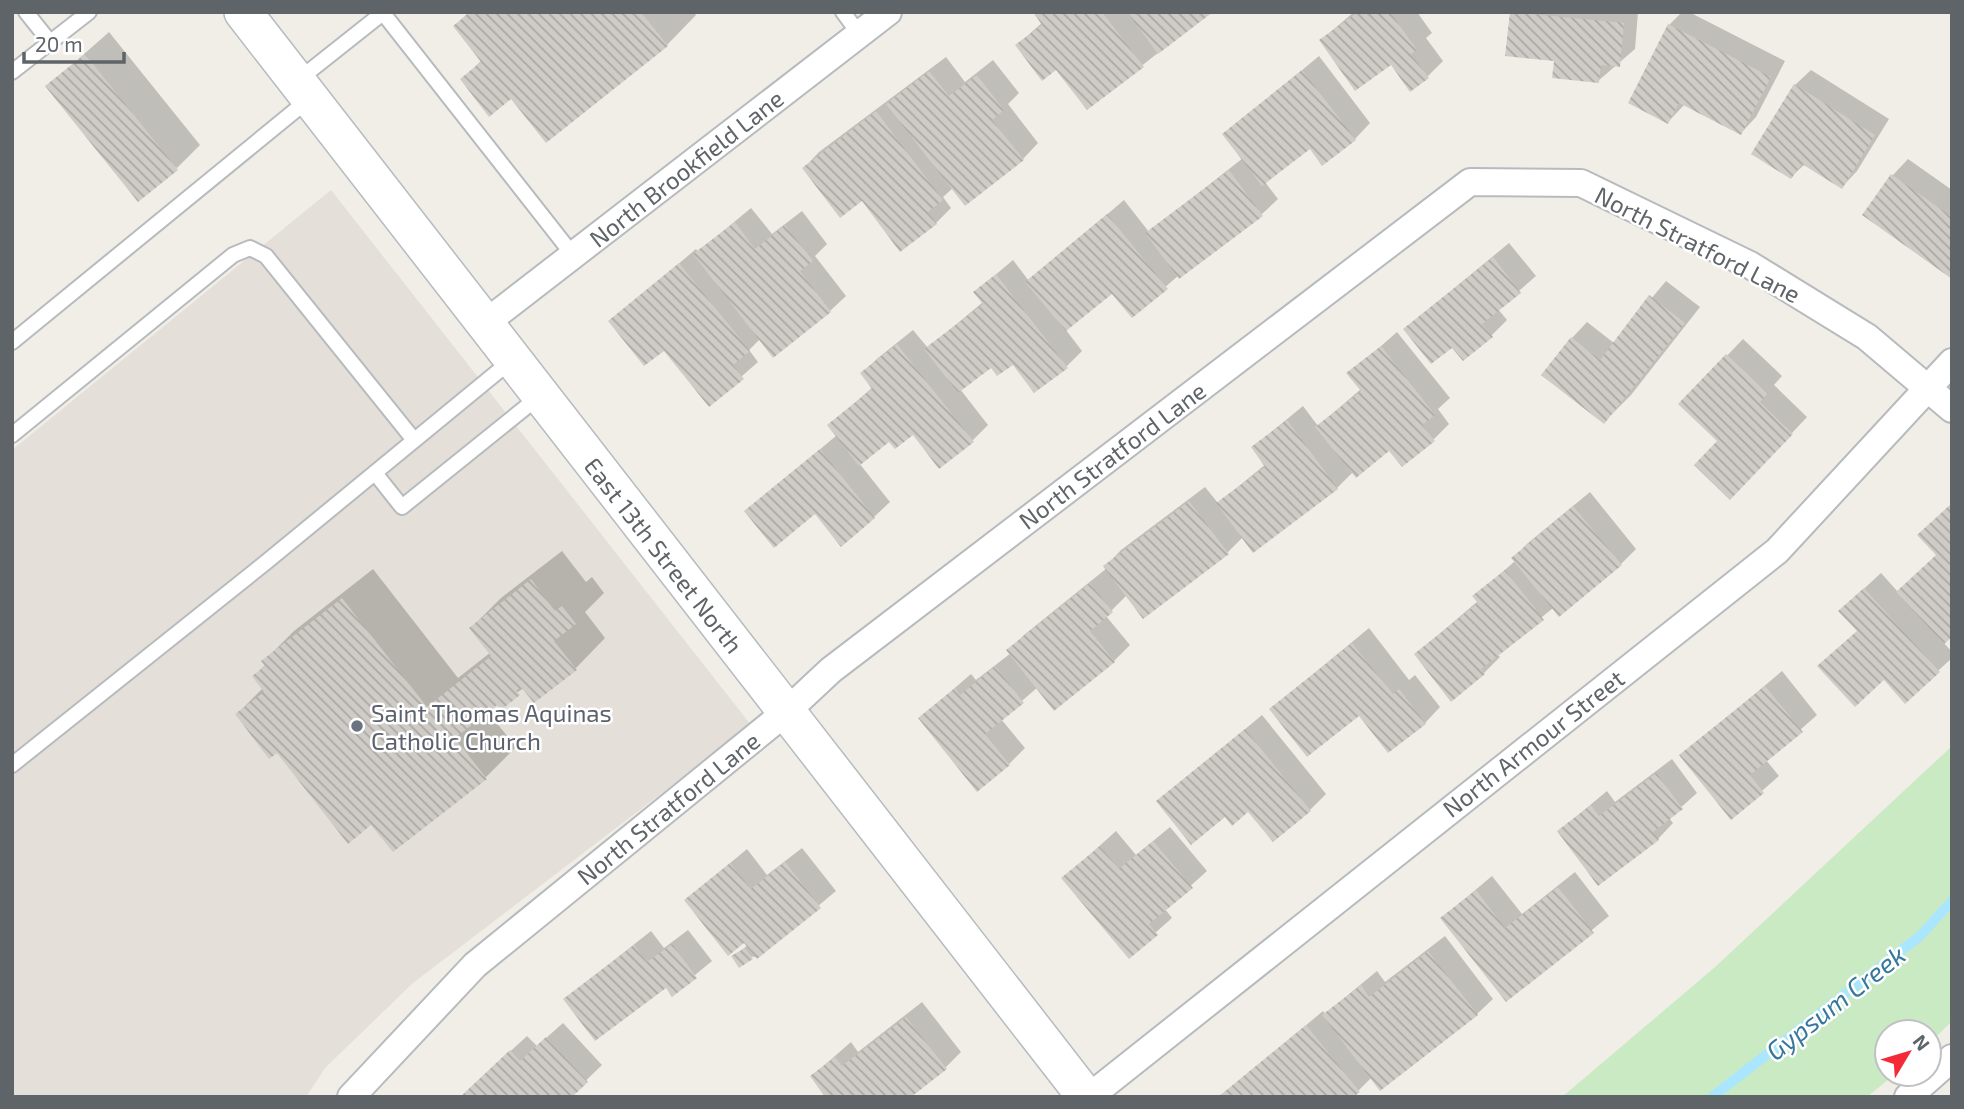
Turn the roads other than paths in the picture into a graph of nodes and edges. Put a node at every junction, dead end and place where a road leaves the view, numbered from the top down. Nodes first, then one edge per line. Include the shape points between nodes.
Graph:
1 (26, 12) edge
2 (89, 12) edge
3 (243, 12) edge
4 (384, 12) edge
5 (843, 12) edge
6 (888, 12) edge
7 (859, 35) junction
8 (50, 42) junction
9 (12, 72) edge
10 (303, 90) junction
11 (573, 255) junction
12 (484, 324) junction
13 (12, 342) edge
14 (513, 359) junction
15 (1952, 362) edge
16 (1928, 389) junction
17 (541, 395) junction
18 (1952, 409) edge
19 (12, 435) edge
20 (414, 440) junction
21 (374, 473) junction
22 (786, 712) junction
23 (12, 765) edge
24 (1952, 1058) edge
25 (351, 1097) edge
26 (1088, 1097) edge
27 (1908, 1097) edge

1 - 8 lane
2 - 8 lane
3 - 10 main road, East 13th Street North
4 - 10 lane
4 - 11 lane
5 - 7 lane
6 - 7 street, North Brookfield Lane
7 - 11 street, North Brookfield Lane
8 - 9 lane
10 - 12 main road, East 13th Street North
10 - 13 lane via 81,289
11 - 12 street, North Brookfield Lane
12 - 14 main road, East 13th Street North
14 - 17 main road, East 13th Street North
14 - 20 lane
15 - 16 street, North Armour Street
16 - 18 street, North Stratford Lane
16 - 22 street, North Stratford Lane via 1867,337 1749,265 1581,183 1470,182 831,670
16 - 26 street, North Armour Street via 1777,551
17 - 21 lane via 402,507
17 - 22 main road, East 13th Street North
19 - 20 lane via 233,255 250,248 266,256
20 - 21 lane
21 - 23 lane
22 - 25 street, North Stratford Lane via 475,965
22 - 26 main road, East 13th Street North
24 - 27 street

